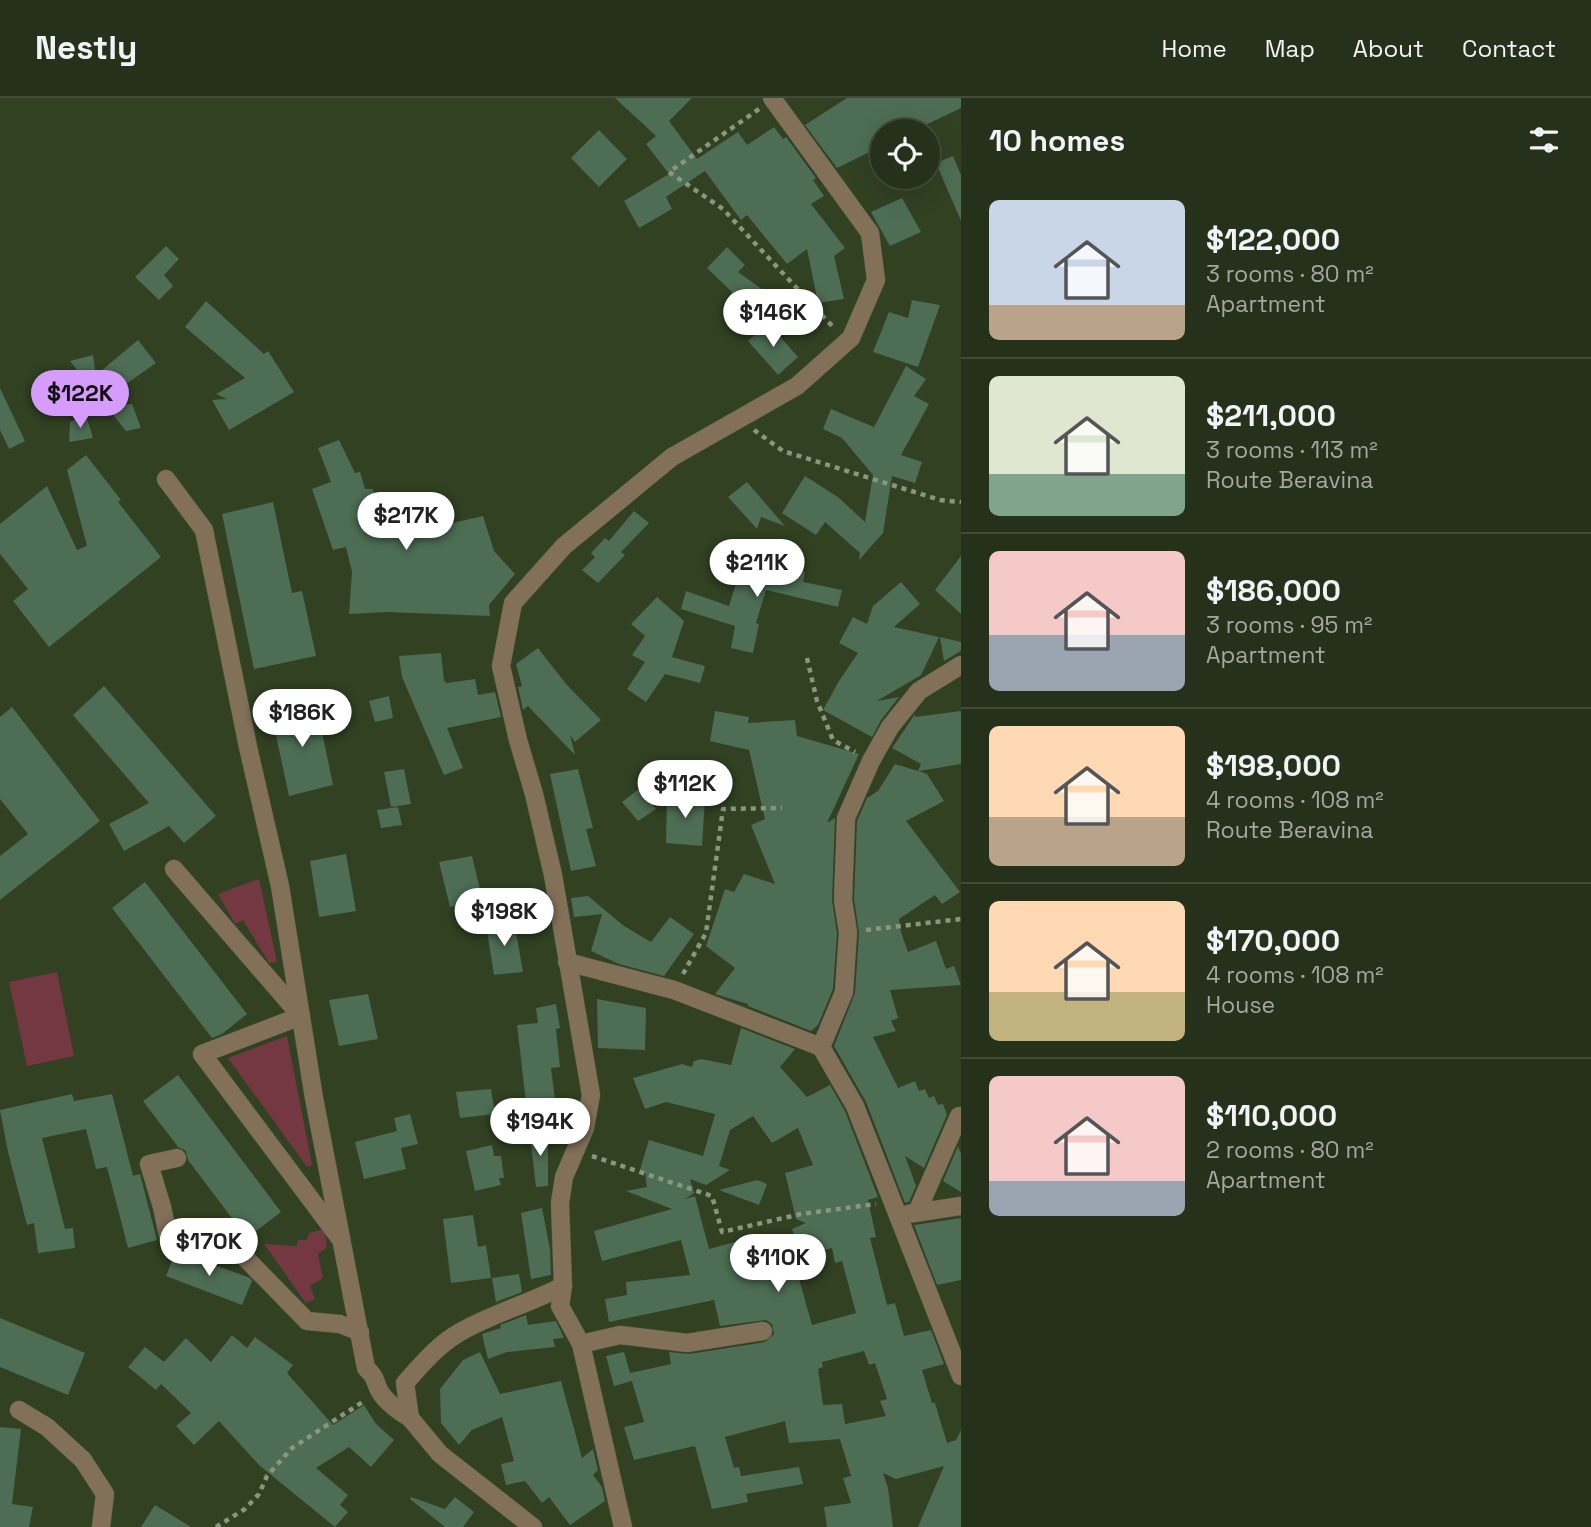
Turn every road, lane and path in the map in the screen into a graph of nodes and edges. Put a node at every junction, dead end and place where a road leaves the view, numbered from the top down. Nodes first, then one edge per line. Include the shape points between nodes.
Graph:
1 (772, 99) edge
2 (847, 341) junction
3 (740, 419) junction
4 (166, 479) dead end
5 (961, 502) edge
6 (807, 658) dead end
7 (961, 665) edge
8 (871, 761) junction
9 (782, 808) dead end
10 (174, 869) dead end
11 (961, 919) edge
12 (848, 932) junction
13 (567, 962) junction
14 (674, 990) junction
15 (301, 1016) junction
16 (821, 1047) junction
17 (959, 1116) dead end
18 (575, 1150) junction
19 (177, 1158) dead end
20 (961, 1206) edge
21 (895, 1209) junction
22 (917, 1212) junction
23 (341, 1240) junction
24 (562, 1286) junction
25 (762, 1331) dead end
26 (360, 1332) junction
27 (581, 1344) junction
28 (961, 1376) edge
29 (360, 1403) dead end
30 (19, 1410) dead end
31 (410, 1418) junction
32 (101, 1527) edge
33 (216, 1527) edge
34 (533, 1527) edge
35 (622, 1527) edge

1 - 2 street via 870,233 876,280
1 - 2 path via 669,172 723,209
2 - 3 street via 797,386
3 - 5 path via 783,451 940,500
3 - 13 street via 672,457 564,546 513,603 502,666 554,875
4 - 15 street via 204,530 280,886
6 - 8 path via 833,740
7 - 8 street via 919,691 890,727
8 - 12 street via 846,818 843,900
9 - 14 path via 723,810 706,933
10 - 15 street
11 - 12 path
12 - 16 street via 844,992
13 - 14 street
13 - 18 street via 591,1095
14 - 16 street
15 - 23 street
15 - 23 street via 202,1054
16 - 21 street via 855,1106
17 - 22 street
18 - 21 path via 712,1196 722,1232 801,1214
18 - 24 street via 560,1203
19 - 26 street via 149,1164 169,1240 223,1235 307,1321 340,1324
20 - 22 street
21 - 22 street
21 - 28 street
23 - 26 street
24 - 27 street via 560,1306
24 - 31 street via 457,1334 429,1356 405,1382
25 - 27 street via 687,1343 620,1335
26 - 31 street via 366,1368 376,1377 379,1391
27 - 35 street
29 - 33 path via 292,1448 245,1509
30 - 32 street via 47,1427 83,1460 104,1494
31 - 34 street via 440,1454

